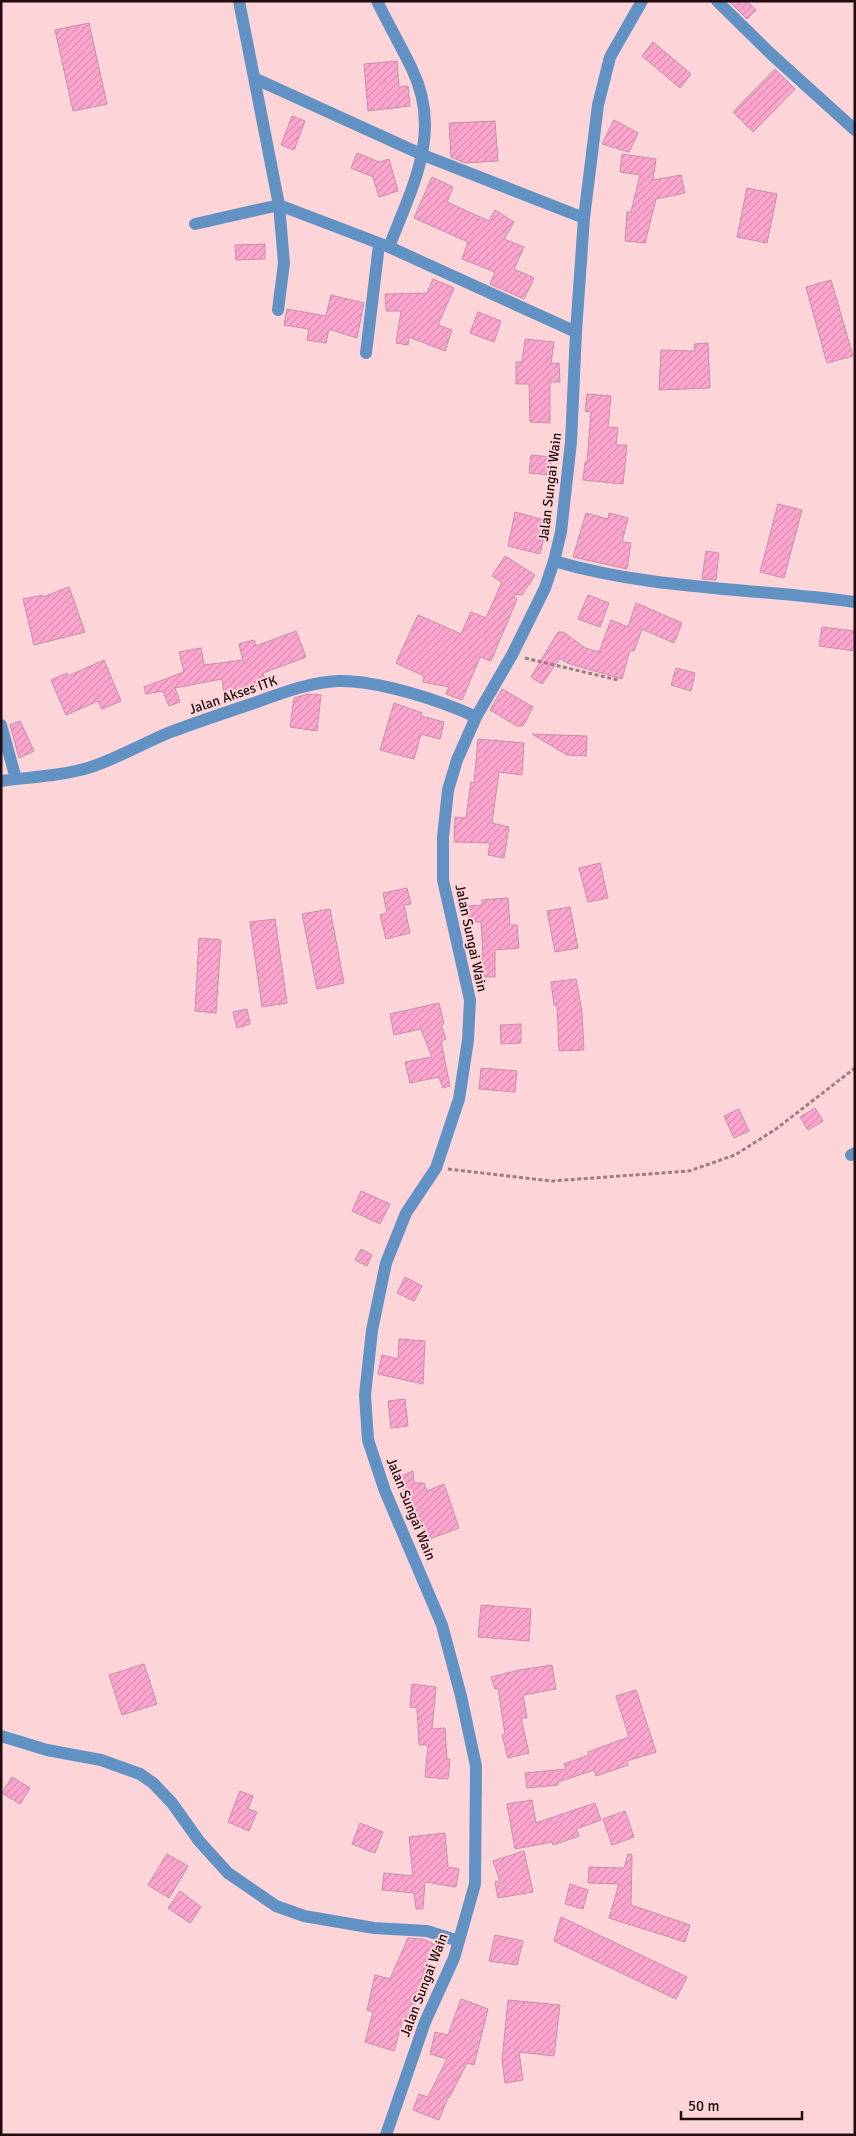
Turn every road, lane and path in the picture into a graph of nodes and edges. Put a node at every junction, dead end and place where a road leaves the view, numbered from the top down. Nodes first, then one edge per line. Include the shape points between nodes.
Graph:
1 (239, 1) edge
2 (377, 1) edge
3 (642, 1) edge
4 (717, 1) edge
5 (256, 79) junction
6 (855, 130) edge
7 (423, 155) junction
8 (279, 206) junction
9 (584, 218) junction
10 (195, 224) dead end
11 (384, 246) junction
12 (278, 310) dead end
13 (576, 332) junction
14 (366, 353) dead end
15 (554, 561) junction
16 (855, 602) edge
17 (512, 655) junction
18 (618, 680) dead end
19 (476, 717) junction
20 (1, 725) edge
21 (16, 779) junction
22 (1, 781) edge
23 (855, 1068) edge
24 (436, 1168) junction
25 (1, 1736) edge
26 (459, 1941) junction
27 (386, 2135) edge

1 - 5 street
2 - 7 street via 413,70 421,96 427,125
3 - 9 street, Jalan Sungai Wain via 610,56 598,106
4 - 6 street
5 - 7 street
5 - 8 street
7 - 9 street
7 - 11 street
8 - 10 street
8 - 11 street
8 - 12 street via 284,264
9 - 13 street, Jalan Sungai Wain
11 - 13 street
11 - 14 street
13 - 15 street, Jalan Sungai Wain via 571,442 561,532
15 - 16 street via 590,572 660,584
15 - 17 street, Jalan Sungai Wain via 545,588
17 - 18 path
17 - 19 street, Jalan Sungai Wain
19 - 21 street, Jalan Akses ITK via 398,691 337,681 272,696 167,734 90,767
19 - 24 street, Jalan Sungai Wain via 450,783 442,838 444,880 470,1000 459,1099
20 - 21 street
21 - 22 street, Jalan Akses ITK
23 - 24 path via 744,1150 690,1171 552,1181
24 - 26 street, Jalan Sungai Wain via 406,1214 386,1263 372,1330 364,1395 368,1440 384,1492 442,1625 462,1696 476,1766 476,1884
25 - 26 street via 47,1750 101,1760 140,1774 172,1803 199,1842 228,1873 276,1906 304,1916 374,1928 427,1931
26 - 27 street, Jalan Sungai Wain via 425,2022

